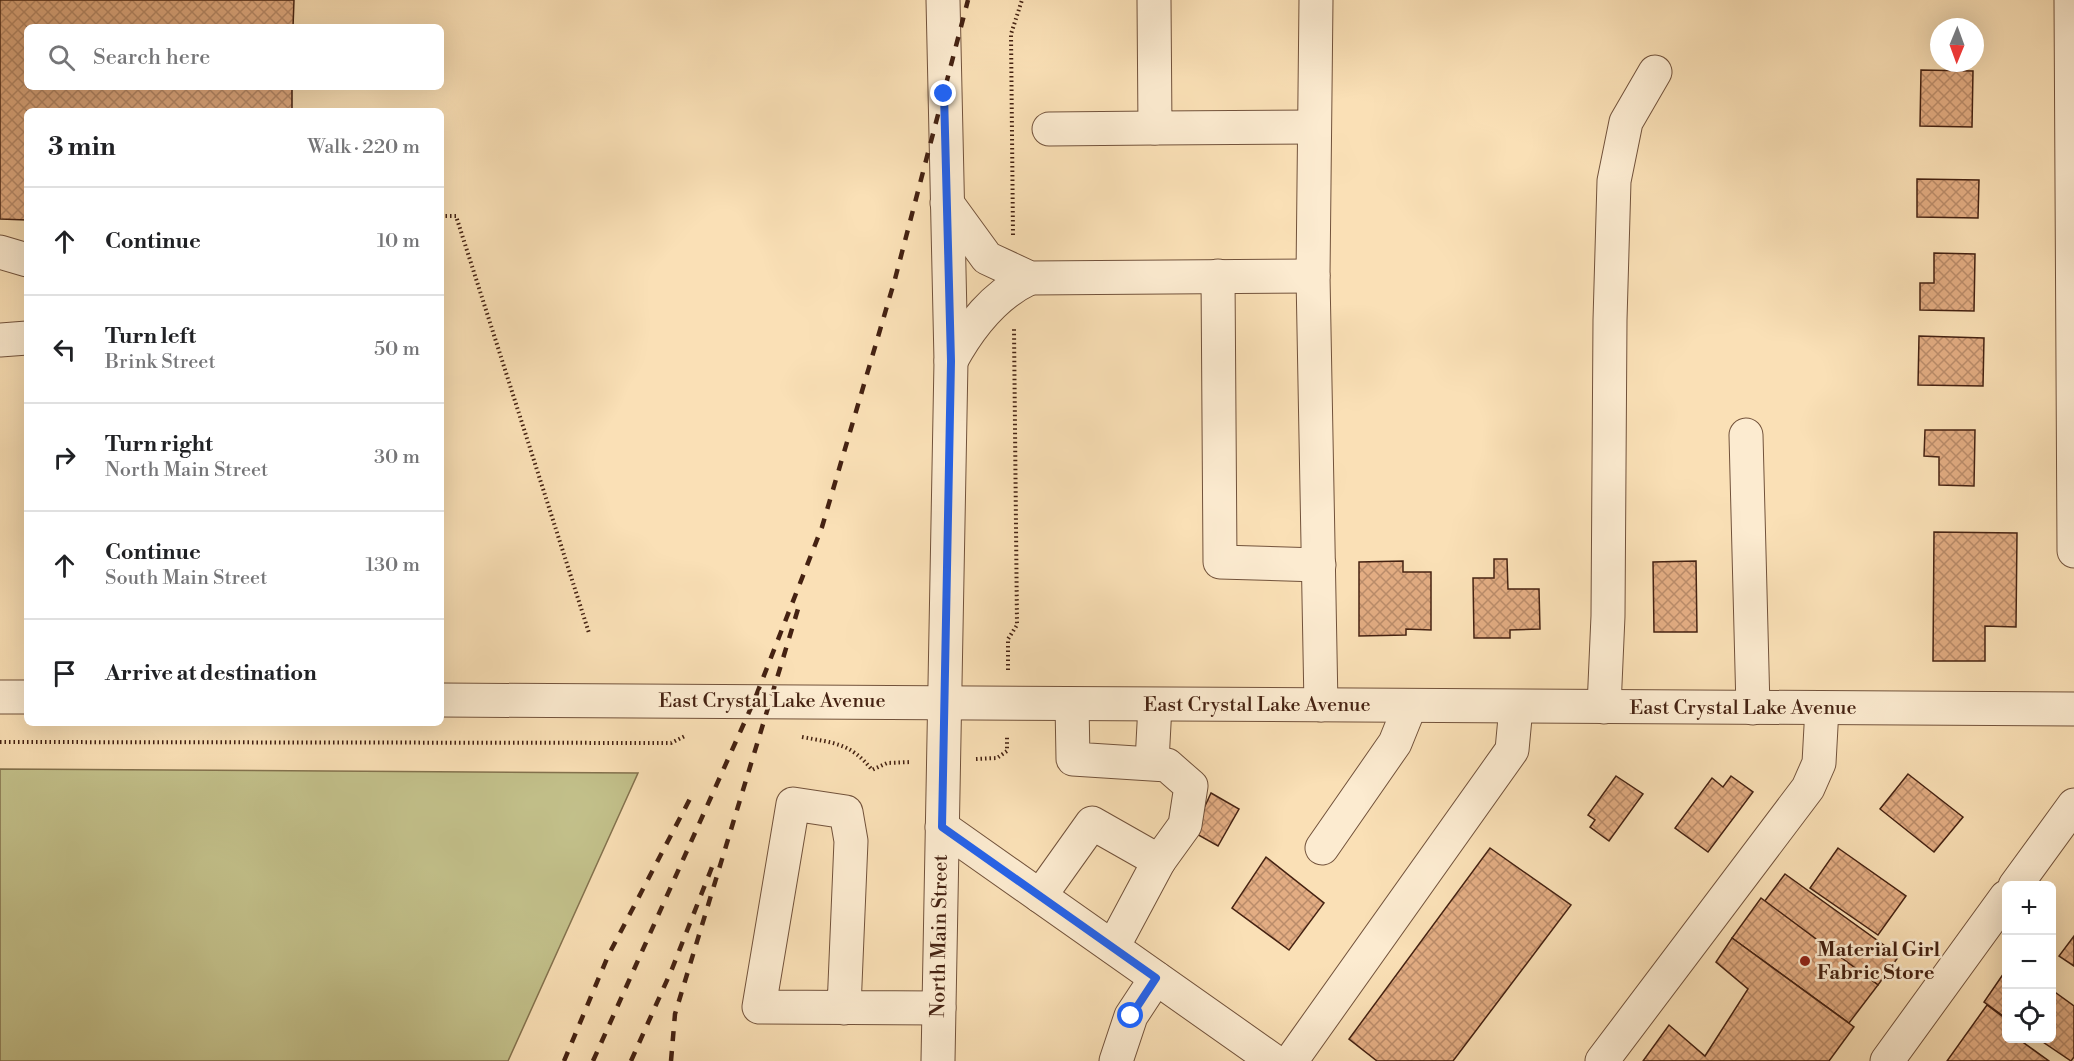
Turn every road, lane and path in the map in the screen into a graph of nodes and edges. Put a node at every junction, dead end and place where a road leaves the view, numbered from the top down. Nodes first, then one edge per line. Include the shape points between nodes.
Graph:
1 (943, 0) edge
2 (1154, 0) edge
3 (1316, 0) edge
4 (2070, 0) edge
5 (1655, 72) dead end
6 (1314, 127) junction
7 (1155, 128) junction
8 (1049, 129) dead end
9 (947, 203) junction
10 (444, 216) edge
11 (0, 252) edge
12 (24, 259) edge
13 (1218, 276) junction
14 (1313, 276) junction
15 (1030, 278) junction
16 (24, 338) edge
17 (0, 340) edge
18 (951, 361) junction
19 (1746, 435) dead end
20 (2074, 468) edge
21 (2074, 551) edge
22 (1319, 565) junction
23 (588, 633) dead end
24 (0, 697) edge
25 (24, 697) edge
26 (444, 700) edge
27 (944, 702) junction
28 (1072, 704) junction
29 (1155, 705) junction
30 (1321, 705) junction
31 (1410, 706) junction
32 (1515, 707) junction
33 (1604, 707) junction
34 (1752, 708) junction
35 (1822, 708) junction
36 (2074, 710) edge
37 (692, 732) dead end
38 (793, 735) dead end
39 (0, 742) edge
40 (1006, 751) dead end
41 (997, 758) dead end
42 (1152, 762) junction
43 (887, 763) dead end
44 (2074, 805) edge
45 (942, 827) junction
46 (1322, 848) dead end
47 (1160, 861) junction
48 (2018, 881) edge
49 (1040, 896) junction
50 (2002, 904) edge
51 (1113, 947) junction
52 (1156, 978) junction
53 (844, 1008) junction
54 (939, 1008) junction
55 (938, 1061) edge
56 (1116, 1061) edge
57 (1274, 1061) edge
58 (1291, 1061) edge
59 (1602, 1061) edge
60 (1887, 1061) edge

1 - 9 street, North Main Street
2 - 7 street
3 - 6 street
4 - 20 street
5 - 33 street via 1626,122 1614,181
6 - 7 street
6 - 14 street
7 - 8 street
9 - 15 street via 987,258
9 - 18 street, North Main Street
10 - 23 path via 456,216
11 - 12 street
13 - 14 street
13 - 15 street
13 - 22 street via 1220,562
14 - 22 street
15 - 18 street via 994,302
16 - 17 street
18 - 27 street, North Main Street
19 - 34 street
20 - 21 street
22 - 30 street
24 - 25 street
26 - 27 street, East Crystal Lake Avenue
27 - 28 street, East Crystal Lake Avenue
27 - 45 street, North Main Street
28 - 29 street, East Crystal Lake Avenue
28 - 42 street via 1073,759
29 - 30 street, East Crystal Lake Avenue
29 - 42 street
30 - 31 street, East Crystal Lake Avenue
31 - 32 street, East Crystal Lake Avenue
31 - 46 street via 1395,743
32 - 33 street, East Crystal Lake Avenue
32 - 58 street via 1512,750
33 - 34 street, East Crystal Lake Avenue
34 - 35 street, East Crystal Lake Avenue
35 - 36 street, East Crystal Lake Avenue
35 - 59 street via 1820,763 1808,788
37 - 39 path via 671,743
38 - 43 path via 837,744 860,754 872,770
40 - 41 path
42 - 47 street via 1167,765 1191,786 1185,825
44 - 48 street
45 - 49 street
45 - 54 street, North Main Street
47 - 49 street via 1092,823
47 - 51 street
49 - 51 street
50 - 60 street
51 - 52 street
52 - 56 street via 1131,1016
52 - 57 street
53 - 53 street via 759,1006 793,804 846,812 851,841
53 - 54 street
54 - 55 street, North Main Street

